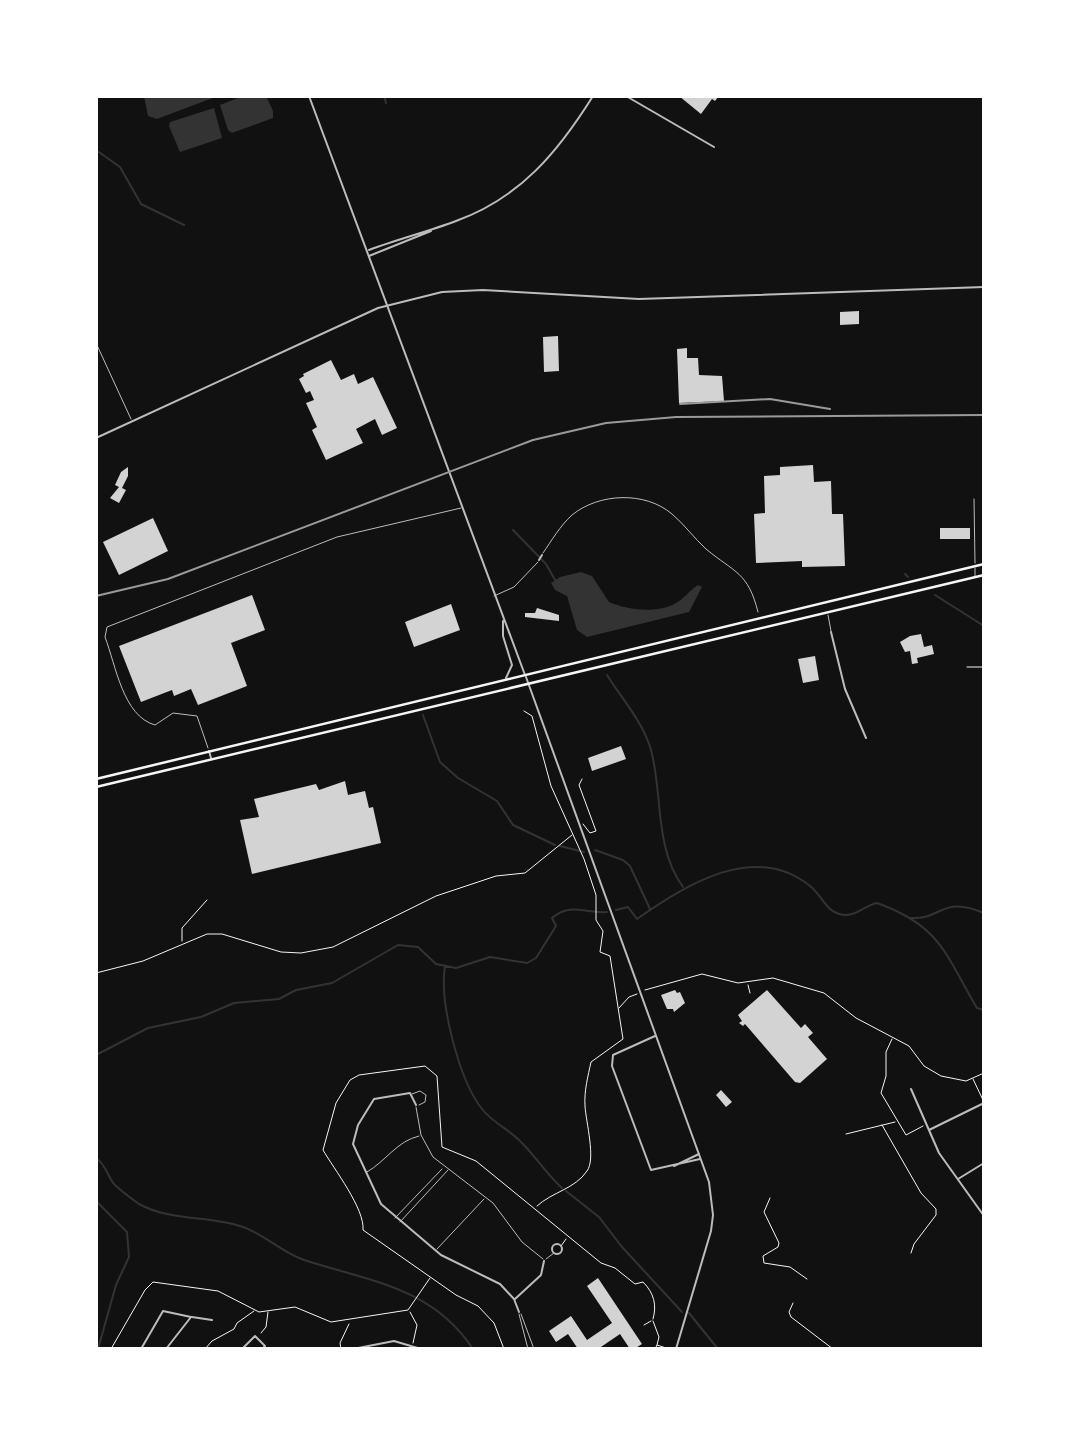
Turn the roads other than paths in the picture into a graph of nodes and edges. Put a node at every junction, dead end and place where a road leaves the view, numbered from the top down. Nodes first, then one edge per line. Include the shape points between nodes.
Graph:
1 (309, 96) edge
2 (593, 96) edge
3 (626, 96) edge
4 (714, 147) dead end
5 (435, 228) junction
6 (367, 250) junction
7 (369, 256) junction
8 (984, 286) edge
9 (388, 305) junction
10 (96, 343) edge
11 (133, 421) junction
12 (96, 438) edge
13 (974, 499) dead end
14 (461, 508) junction
15 (542, 555) joint
16 (539, 560) joint
17 (984, 564) edge
18 (975, 566) junction
19 (984, 575) edge
20 (975, 577) junction
21 (494, 596) junction
22 (758, 612) dead end
23 (828, 613) junction
24 (503, 620) junction
25 (831, 632) joint
26 (525, 676) junction
27 (504, 680) junction
28 (527, 685) junction
29 (866, 738) dead end
30 (209, 750) junction
31 (211, 758) junction
32 (96, 779) edge
33 (96, 787) edge
34 (655, 1036) junction
35 (911, 1089) dead end
36 (412, 1094) junction
37 (984, 1103) edge
38 (416, 1105) junction
39 (929, 1130) junction
40 (421, 1135) junction
41 (699, 1154) junction
42 (701, 1159) junction
43 (984, 1163) edge
44 (443, 1167) junction
45 (674, 1167) junction
46 (448, 1170) junction
47 (368, 1172) junction
48 (958, 1179) junction
49 (485, 1197) junction
50 (984, 1216) edge
51 (396, 1218) junction
52 (400, 1222) junction
53 (435, 1251) junction
54 (554, 1252) junction
55 (544, 1261) junction
56 (514, 1299) junction
57 (519, 1312) junction
58 (191, 1317) junction
59 (212, 1321) dead end
60 (141, 1349) edge
61 (166, 1349) edge
62 (242, 1349) edge
63 (262, 1349) edge
64 (353, 1349) edge
65 (421, 1349) edge
66 (528, 1349) edge
67 (534, 1349) edge
68 (676, 1349) edge

1 - 6 street
2 - 5 street via 566,140 524,183 475,214
3 - 4 street
5 - 6 street
5 - 7 street
6 - 7 street
7 - 9 street
8 - 9 street via 639,299 454,290
9 - 11 street
9 - 14 street
10 - 11 lane
11 - 12 street
13 - 18 lane
14 - 21 street
14 - 30 lane via 337,537 107,627 105,637 133,711 155,725 173,713 197,716
15 - 16 street
15 - 22 lane via 561,527 580,510 621,498 646,500 672,513 705,548 741,574 754,593
16 - 21 lane via 514,587
17 - 18 main road
18 - 20 lane
18 - 26 main road
19 - 20 main road
20 - 23 main road
21 - 24 street
23 - 25 lane
23 - 28 main road
24 - 26 street
24 - 27 street via 512,665
25 - 29 street via 845,689
26 - 27 main road
26 - 28 street
27 - 30 main road
28 - 31 main road
28 - 34 street
30 - 31 street
30 - 32 main road
31 - 33 main road
34 - 41 street
34 - 45 street via 619,1050 612,1066 651,1170
35 - 39 street
36 - 38 street
36 - 38 lane via 420,1091 426,1097
36 - 47 street via 374,1099 363,1114 354,1143
37 - 39 street
38 - 40 lane
39 - 48 street
40 - 44 lane
40 - 47 lane via 404,1141
41 - 42 street
41 - 45 street
42 - 45 street
42 - 68 street via 712,1199 711,1231
43 - 48 street
44 - 46 lane
44 - 51 lane
46 - 49 lane
46 - 52 lane
47 - 51 street via 378,1200
48 - 50 street
49 - 53 lane
49 - 55 lane
51 - 52 street
52 - 53 street
53 - 56 street via 492,1278
54 - 54 street via 554,1245 561,1246 561,1252
54 - 55 lane
55 - 56 street via 541,1275
56 - 57 street
57 - 66 lane
57 - 67 lane
58 - 59 street
58 - 60 street via 163,1311
58 - 61 street
62 - 63 street via 257,1338 265,1346
64 - 65 street via 388,1342

